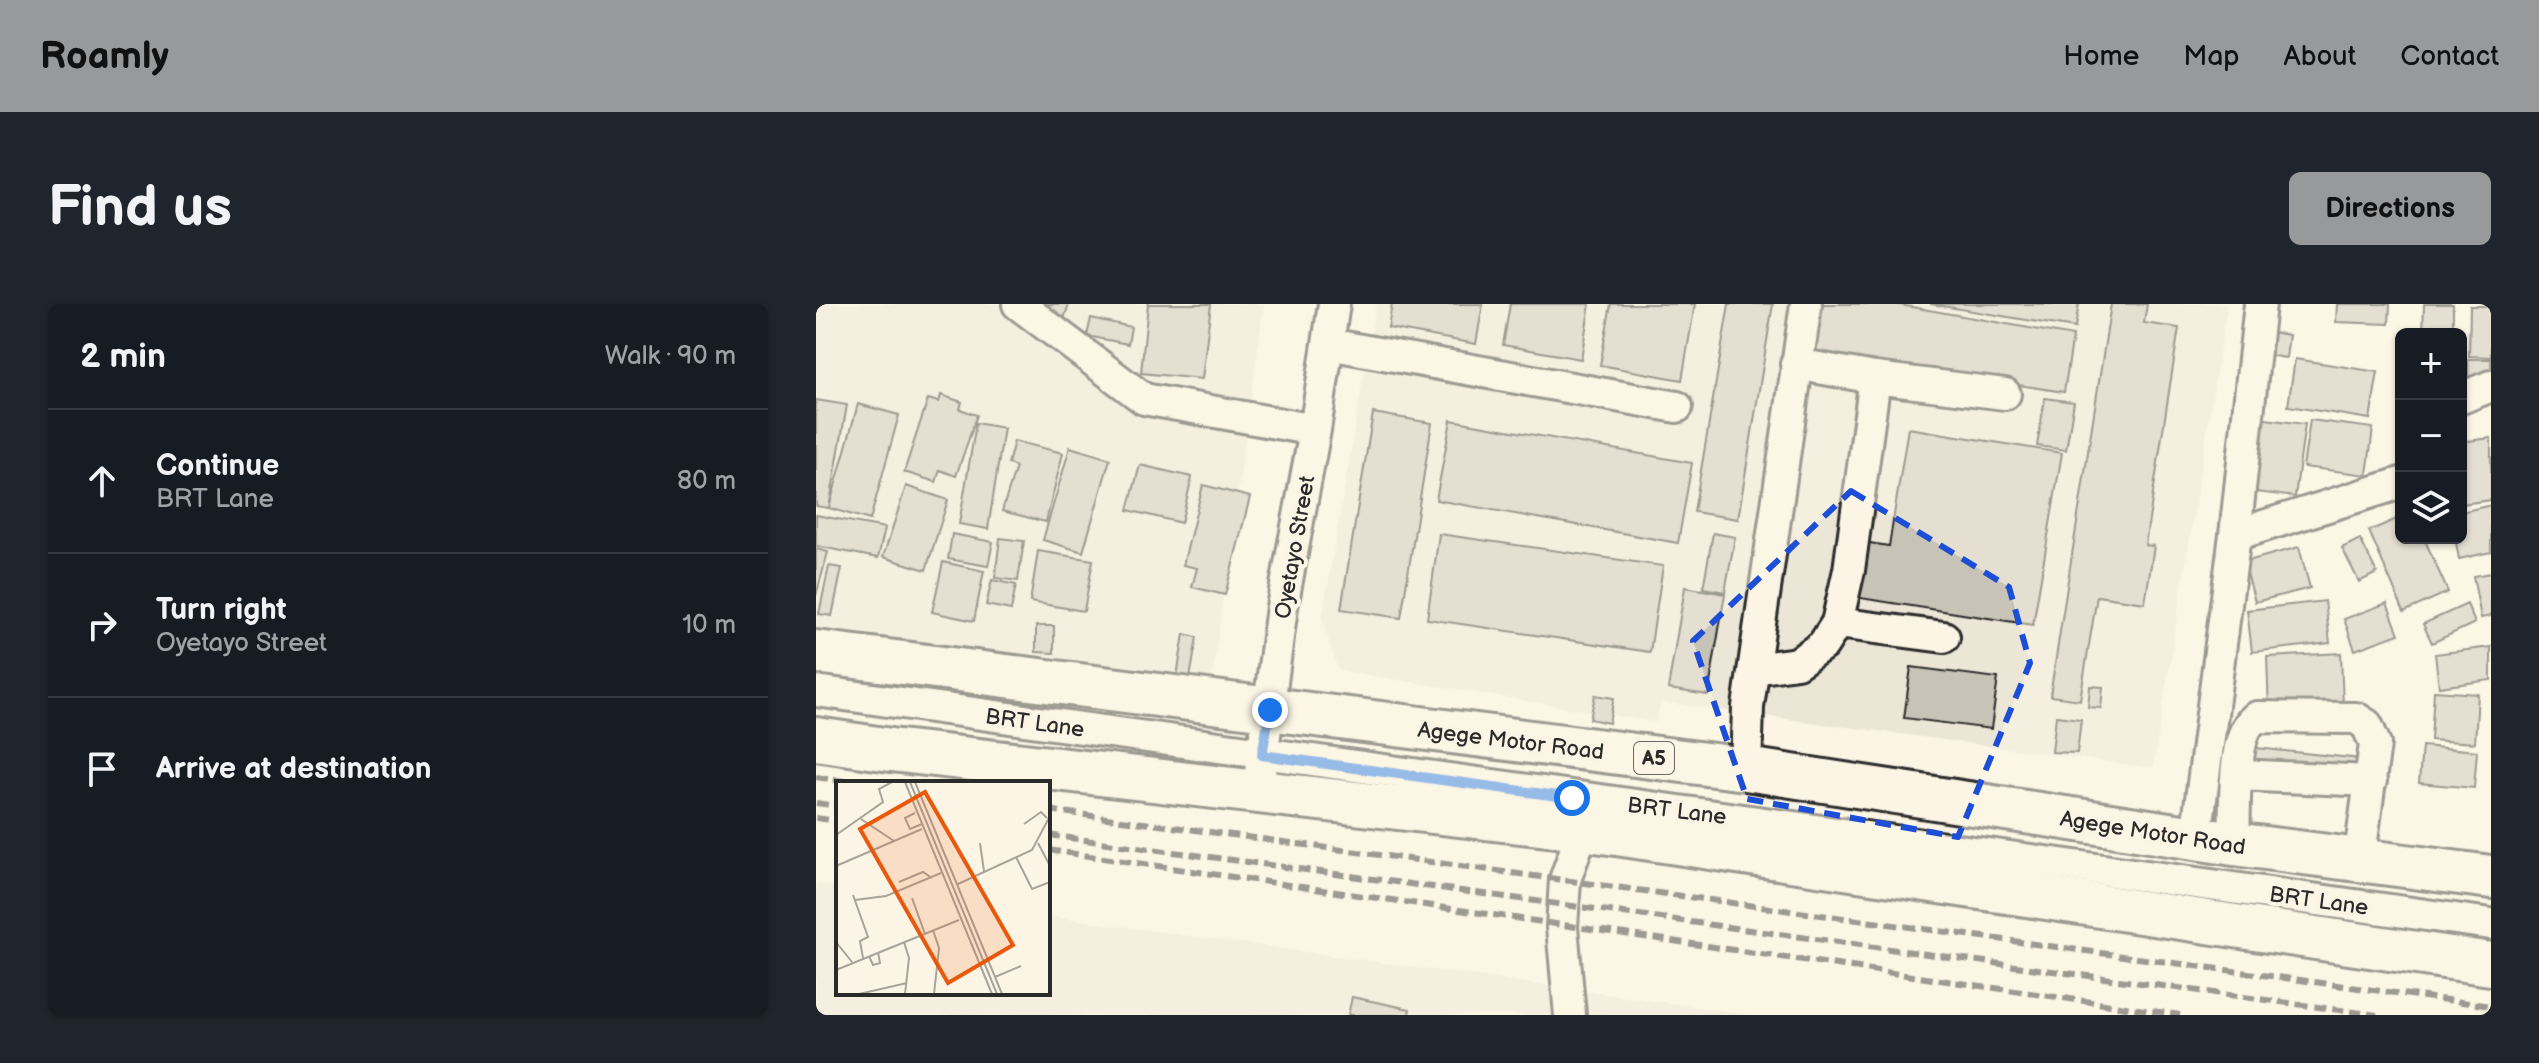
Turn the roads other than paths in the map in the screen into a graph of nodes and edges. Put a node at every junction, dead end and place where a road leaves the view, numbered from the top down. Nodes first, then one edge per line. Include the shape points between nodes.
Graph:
1 (1018, 304) edge
2 (1334, 304) edge
3 (1806, 304) edge
4 (2260, 304) edge
5 (1328, 344) junction
6 (1796, 364) junction
7 (1875, 378) junction
8 (2491, 386) edge
9 (2005, 394) dead end
10 (2467, 396) edge
11 (1677, 407) dead end
12 (1315, 430) junction
13 (2395, 485) edge
14 (2235, 535) junction
15 (1837, 623) junction
16 (1944, 637) dead end
17 (816, 652) edge
18 (1754, 669) junction
19 (816, 691) edge
20 (1270, 710) junction
21 (816, 739) edge
22 (1746, 769) junction
23 (1260, 773) junction
24 (2238, 775) junction
25 (2371, 781) junction
26 (1583, 829) junction
27 (2215, 841) junction
28 (2359, 862) junction
29 (2491, 877) edge
30 (2491, 924) edge
31 (2491, 964) edge
32 (1570, 1015) edge

1 - 12 street via 1144,399
2 - 5 street, Oyetayo Street
3 - 6 street
4 - 14 street
5 - 11 street
5 - 12 street, Oyetayo Street
6 - 7 street
6 - 18 street
7 - 9 street
7 - 15 street
8 - 10 street
12 - 20 street, Oyetayo Street via 1282,607
13 - 14 street
14 - 27 street
15 - 16 street
15 - 18 street via 1823,645 1797,663
17 - 20 highway, Agege Motor Road / A5
18 - 22 street
19 - 23 street, BRT Lane
20 - 22 highway, Agege Motor Road / A5
20 - 23 street, Oyetayo Street
21 - 23 highway via 891,750
22 - 27 highway, Agege Motor Road / A5
23 - 26 highway
23 - 30 street, BRT Lane via 1668,808
24 - 25 street
24 - 25 street via 2239,745 2248,722 2257,717 2356,718 2367,725 2375,744
24 - 27 street
25 - 28 street
26 - 31 highway
26 - 32 street via 1565,880 1562,927
27 - 28 highway, Agege Motor Road / A5
28 - 29 highway, Agege Motor Road / A5

